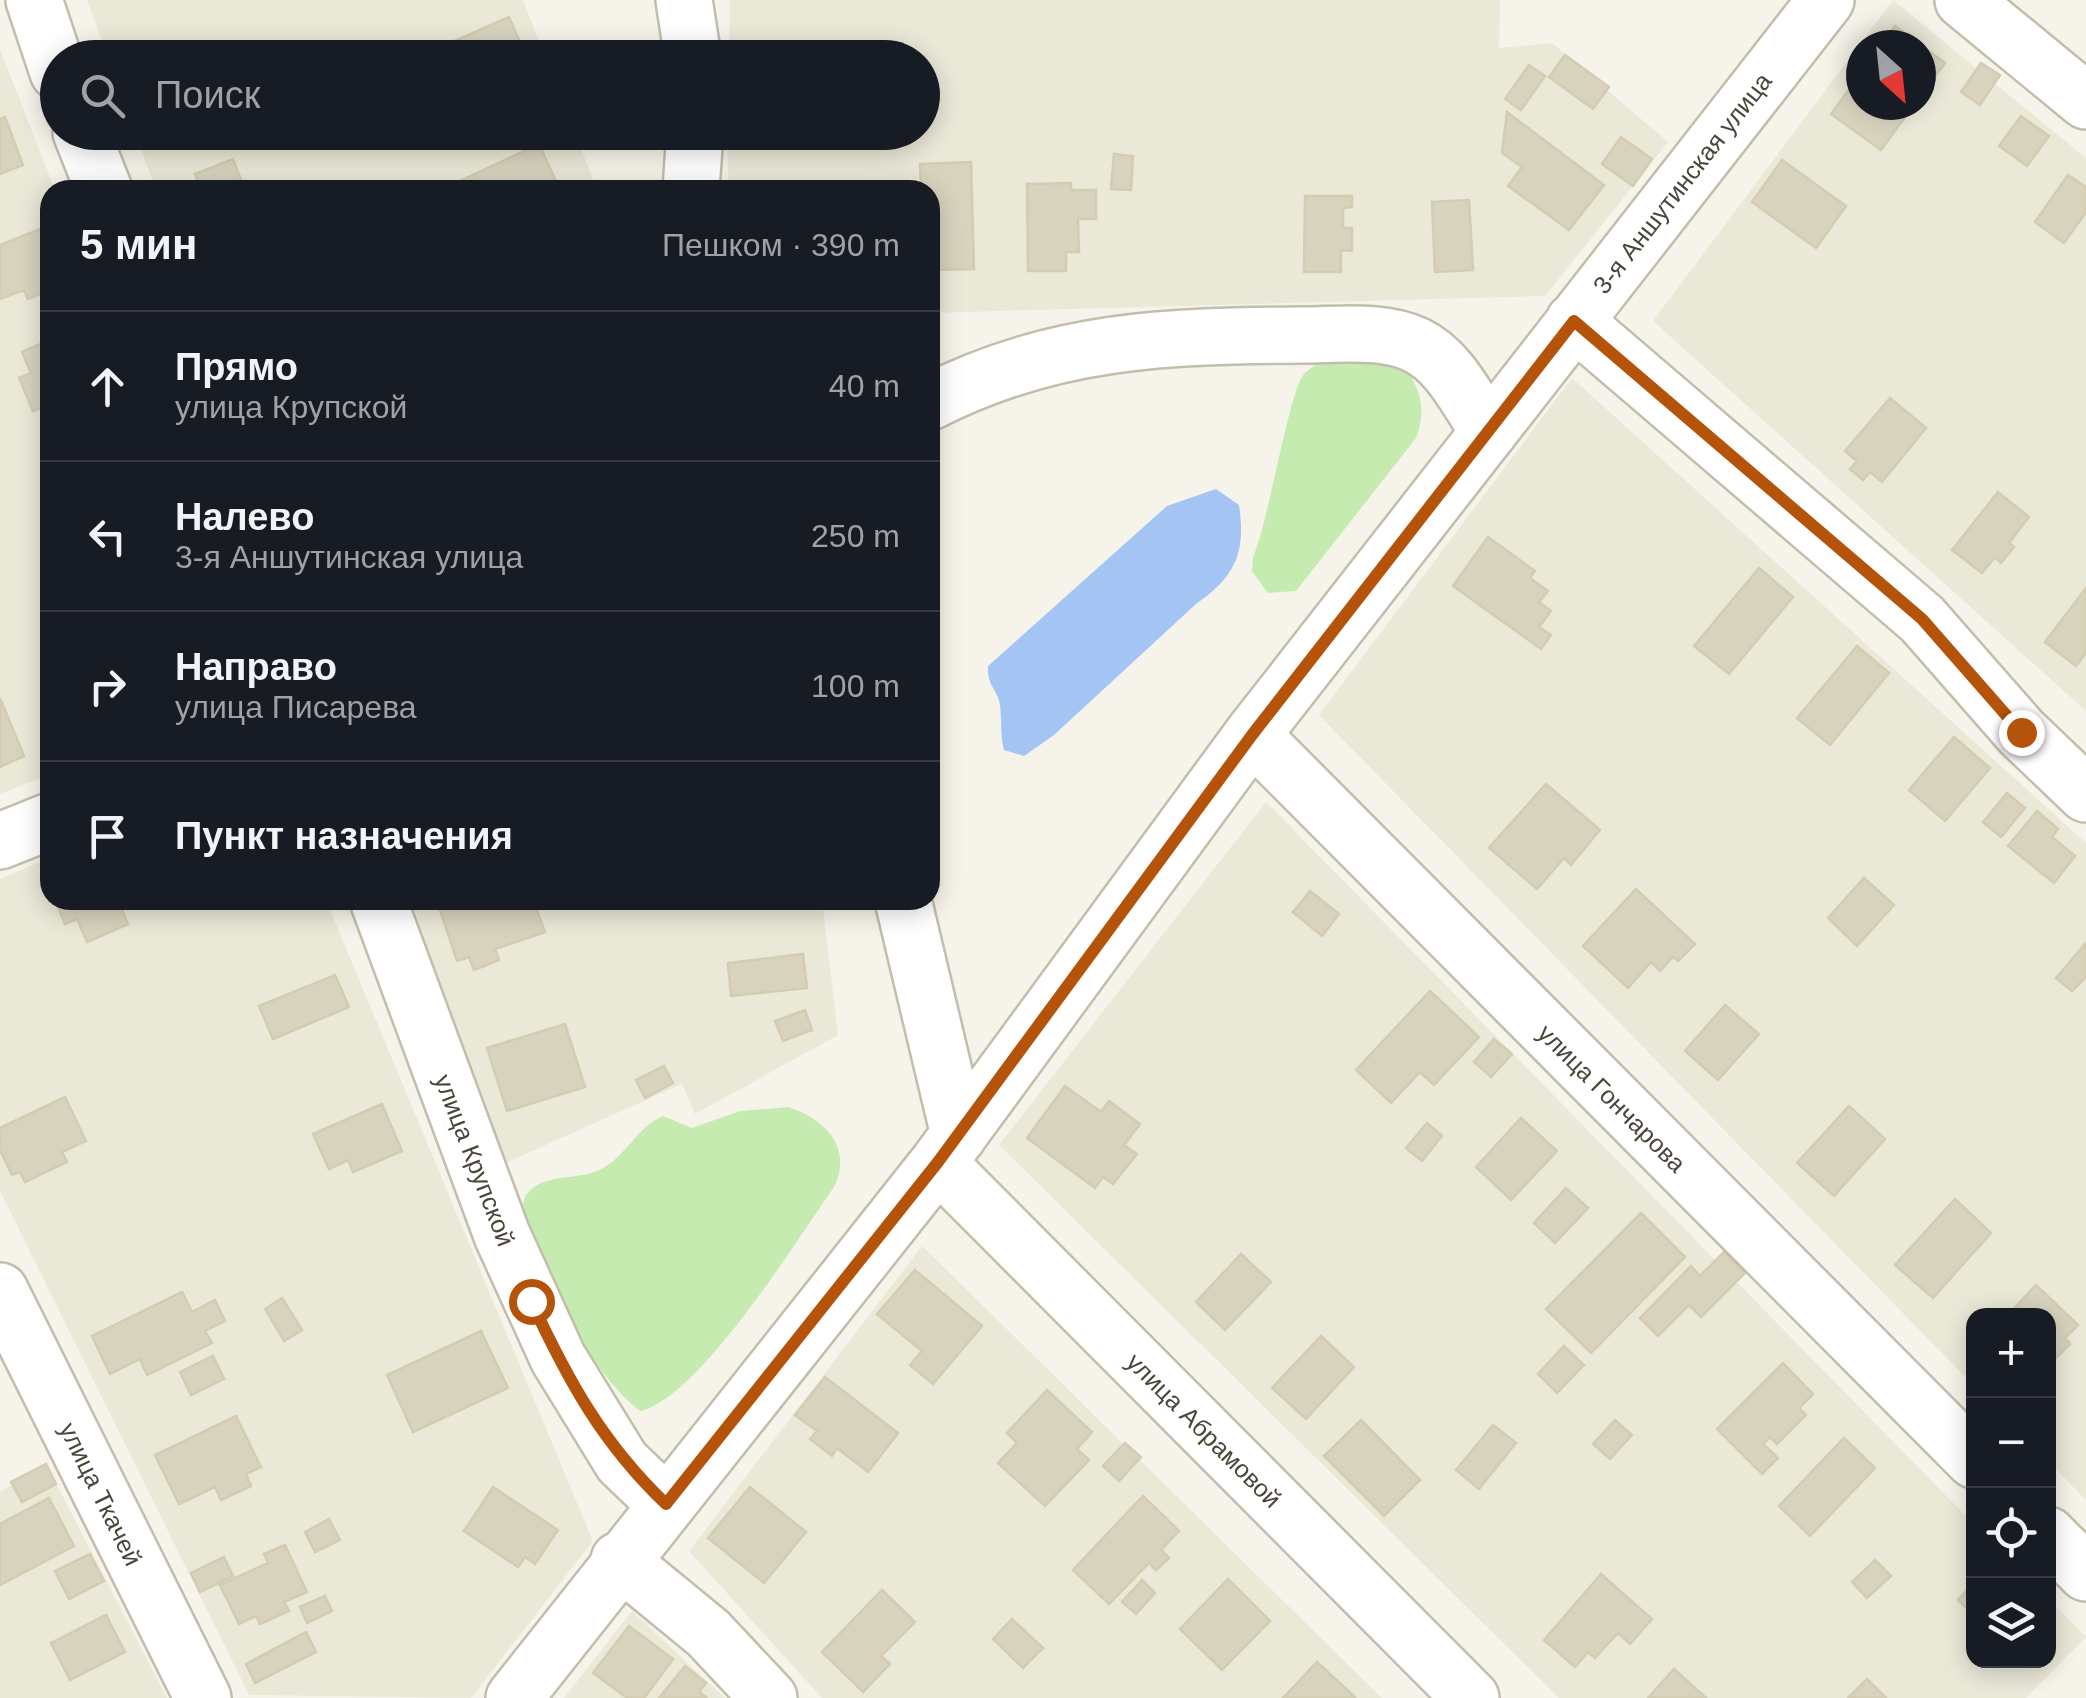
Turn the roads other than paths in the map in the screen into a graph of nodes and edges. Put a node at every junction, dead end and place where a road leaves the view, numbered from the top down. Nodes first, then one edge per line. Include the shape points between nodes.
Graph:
1 (34, 0) edge
2 (684, 0) edge
3 (1826, 0) edge
4 (1963, 0) edge
5 (47, 40) edge
6 (690, 40) edge
7 (2086, 100) edge
8 (88, 150) edge
9 (694, 150) edge
10 (100, 180) edge
11 (692, 180) edge
12 (1574, 321) junction
13 (940, 398) edge
14 (1489, 432) junction
15 (1252, 735) junction
16 (2086, 794) edge
17 (40, 825) edge
18 (0, 841) edge
19 (382, 910) edge
20 (905, 910) edge
21 (948, 1149) junction
22 (0, 1290) edge
23 (1966, 1452) edge
24 (666, 1504) junction
25 (2056, 1543) edge
26 (619, 1560) junction
27 (2086, 1572) edge
28 (203, 1698) edge
29 (514, 1698) edge
30 (769, 1698) edge
31 (1471, 1698) edge

1 - 5 street
2 - 6 street
3 - 12 street, 3-я Аншутинская улица
4 - 7 street
8 - 10 street
9 - 11 street
12 - 14 street, 3-я Аншутинская улица
12 - 16 street via 1922,619 2021,732
13 - 14 street via 1048,356 1161,336 1366,334 1414,343 1440,361
14 - 15 street, 3-я Аншутинская улица
15 - 21 street, 3-я Аншутинская улица
15 - 23 street, улица Гончарова
17 - 18 street
19 - 24 street, улица Крупской via 502,1235 558,1358 622,1462
20 - 21 street
21 - 24 street, 3-я Аншутинская улица
21 - 31 street, улица Абрамовой
22 - 28 street, улица Ткачей
24 - 26 street, 3-я Аншутинская улица
25 - 27 street
26 - 29 street, 3-я Аншутинская улица
26 - 30 street via 708,1633

